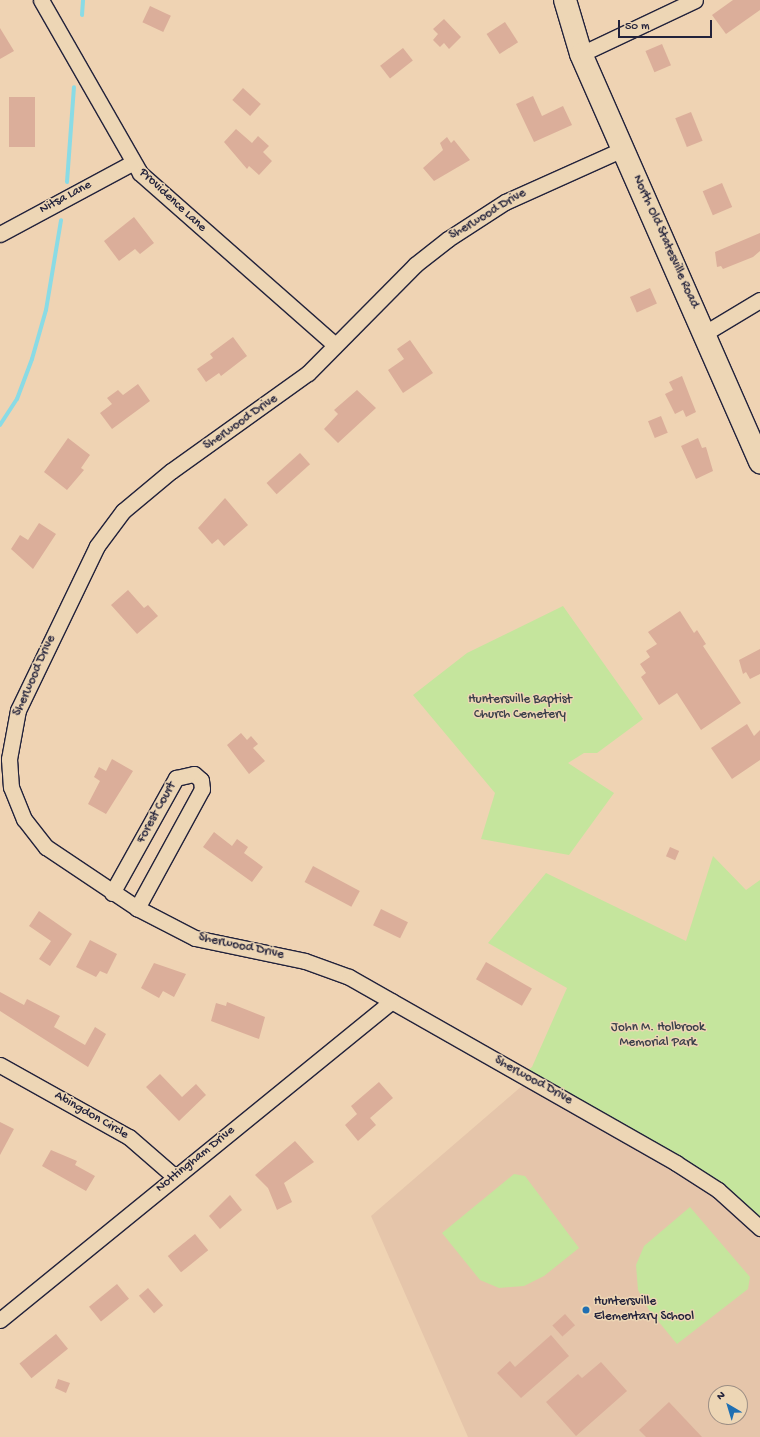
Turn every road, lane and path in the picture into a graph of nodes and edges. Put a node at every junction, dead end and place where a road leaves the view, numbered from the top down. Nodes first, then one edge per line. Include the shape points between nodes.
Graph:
1 (41, 0) edge
2 (565, 0) edge
3 (580, 0) edge
4 (695, 0) edge
5 (573, 22) junction
6 (581, 54) junction
7 (623, 149) junction
8 (132, 163) junction
9 (0, 234) edge
10 (760, 300) edge
11 (705, 333) junction
12 (335, 345) junction
13 (759, 455) edge
14 (6, 732) edge
15 (112, 893) junction
16 (137, 908) junction
17 (392, 1002) junction
18 (0, 1065) edge
19 (175, 1177) junction
20 (760, 1228) edge
21 (0, 1320) edge

1 - 8 street, Providence Lane
2 - 5 main road, North Old Statesville Road
3 - 5 main road
4 - 6 street
5 - 6 main road, North Old Statesville Road
6 - 7 main road, North Old Statesville Road
7 - 11 main road, North Old Statesville Road
7 - 12 street, Sherwood Drive via 506,202 448,239 416,265
8 - 9 street, Nitsa Lane
8 - 12 street, Providence Lane via 158,191
10 - 11 street
11 - 13 main road, North Old Statesville Road
12 - 14 street, Sherwood Drive via 294,385 166,475 123,511 97,546
14 - 15 street, Sherwood Drive via 11,787 24,819 61,859
15 - 16 street, Sherwood Drive
15 - 16 street, Forest Court via 176,778 194,774 201,780 202,789
16 - 17 street, Sherwood Drive via 208,942 328,968
17 - 19 street, Nottingham Drive
17 - 20 street, Sherwood Drive via 695,1174
18 - 19 street, Abingdon Circle via 123,1133
19 - 21 street, Nottingham Drive

